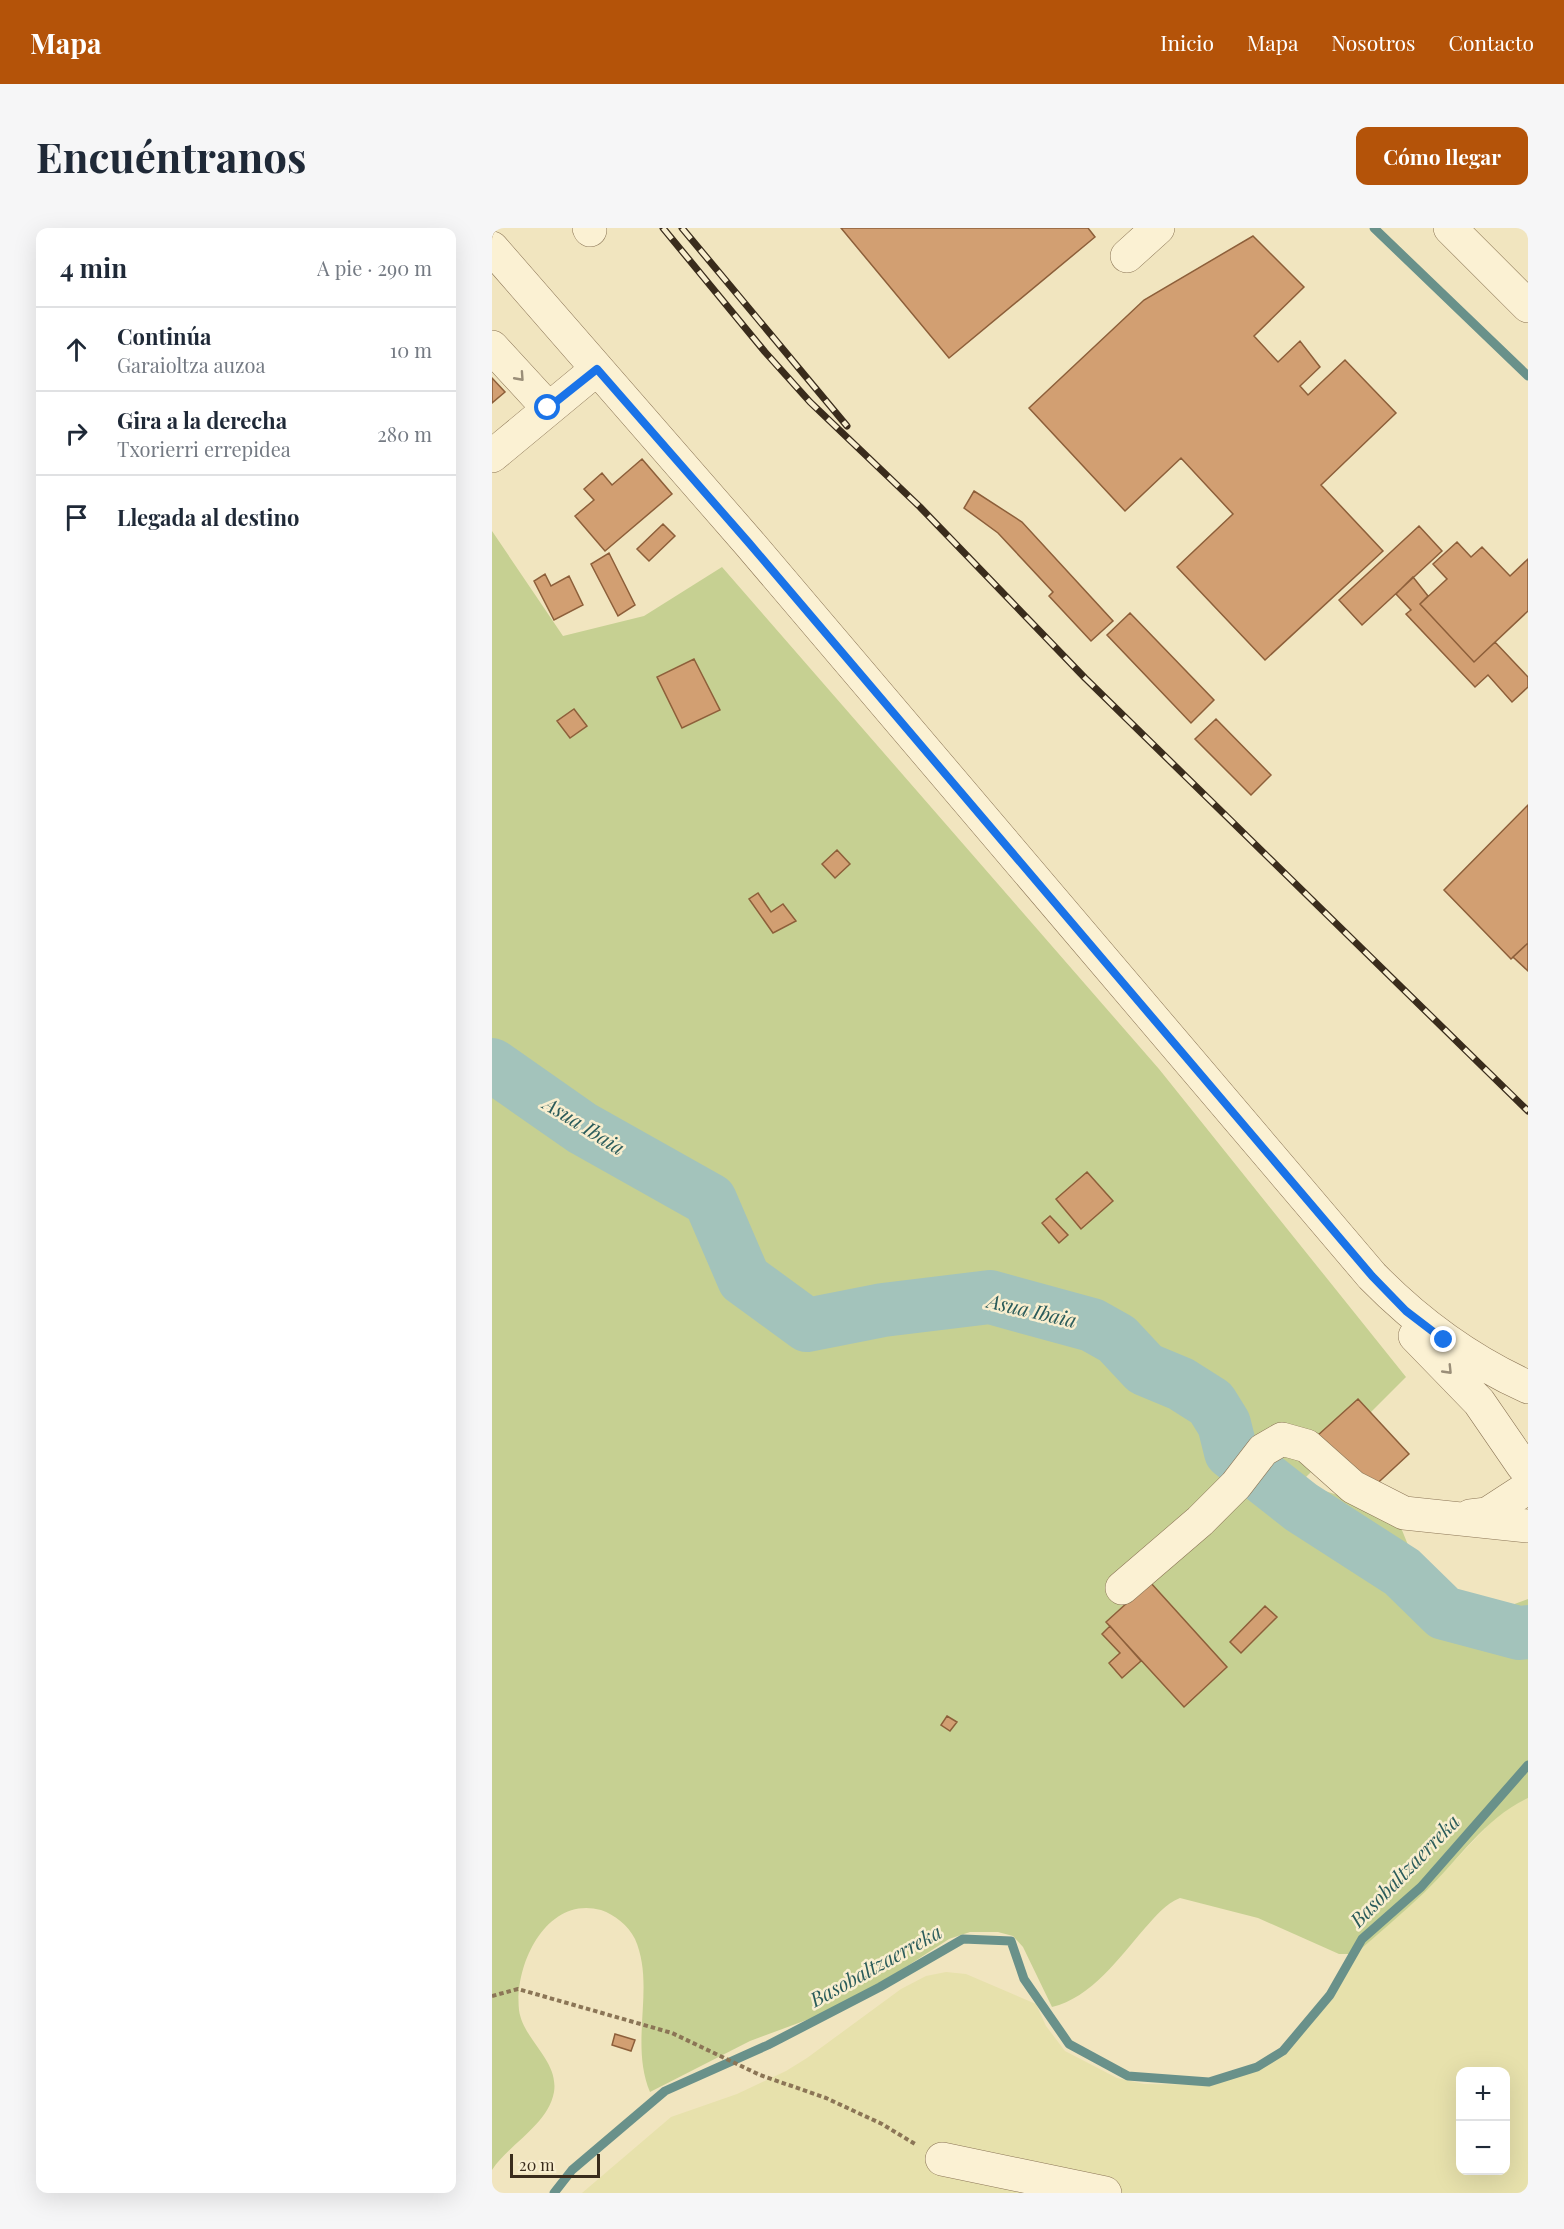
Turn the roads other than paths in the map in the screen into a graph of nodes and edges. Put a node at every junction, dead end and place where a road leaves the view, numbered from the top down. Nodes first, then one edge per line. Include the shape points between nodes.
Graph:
1 (1158, 228) edge
2 (1450, 228) edge
3 (492, 248) edge
4 (1127, 256) dead end
5 (1528, 306) edge
6 (492, 347) edge
7 (597, 369) junction
8 (548, 408) junction
9 (492, 456) edge
10 (1372, 1276) junction
11 (1528, 1387) edge
12 (1527, 1471) edge
13 (1450, 1519) junction
14 (1528, 1526) edge
15 (1122, 1588) dead end
16 (942, 2159) road end
17 (1105, 2193) edge

1 - 4 street
2 - 5 street
3 - 7 street
6 -> 8 street
7 - 8 street
7 - 10 street
8 - 9 street
10 - 11 street via 1406,1311 1444,1340
10 -> 12 street via 1413,1335 1479,1402
12 - 13 street via 1487,1514
13 - 14 street
13 - 15 street via 1404,1513 1353,1487 1307,1446 1282,1439 1263,1450 1236,1485 1200,1521
16 - 17 street

